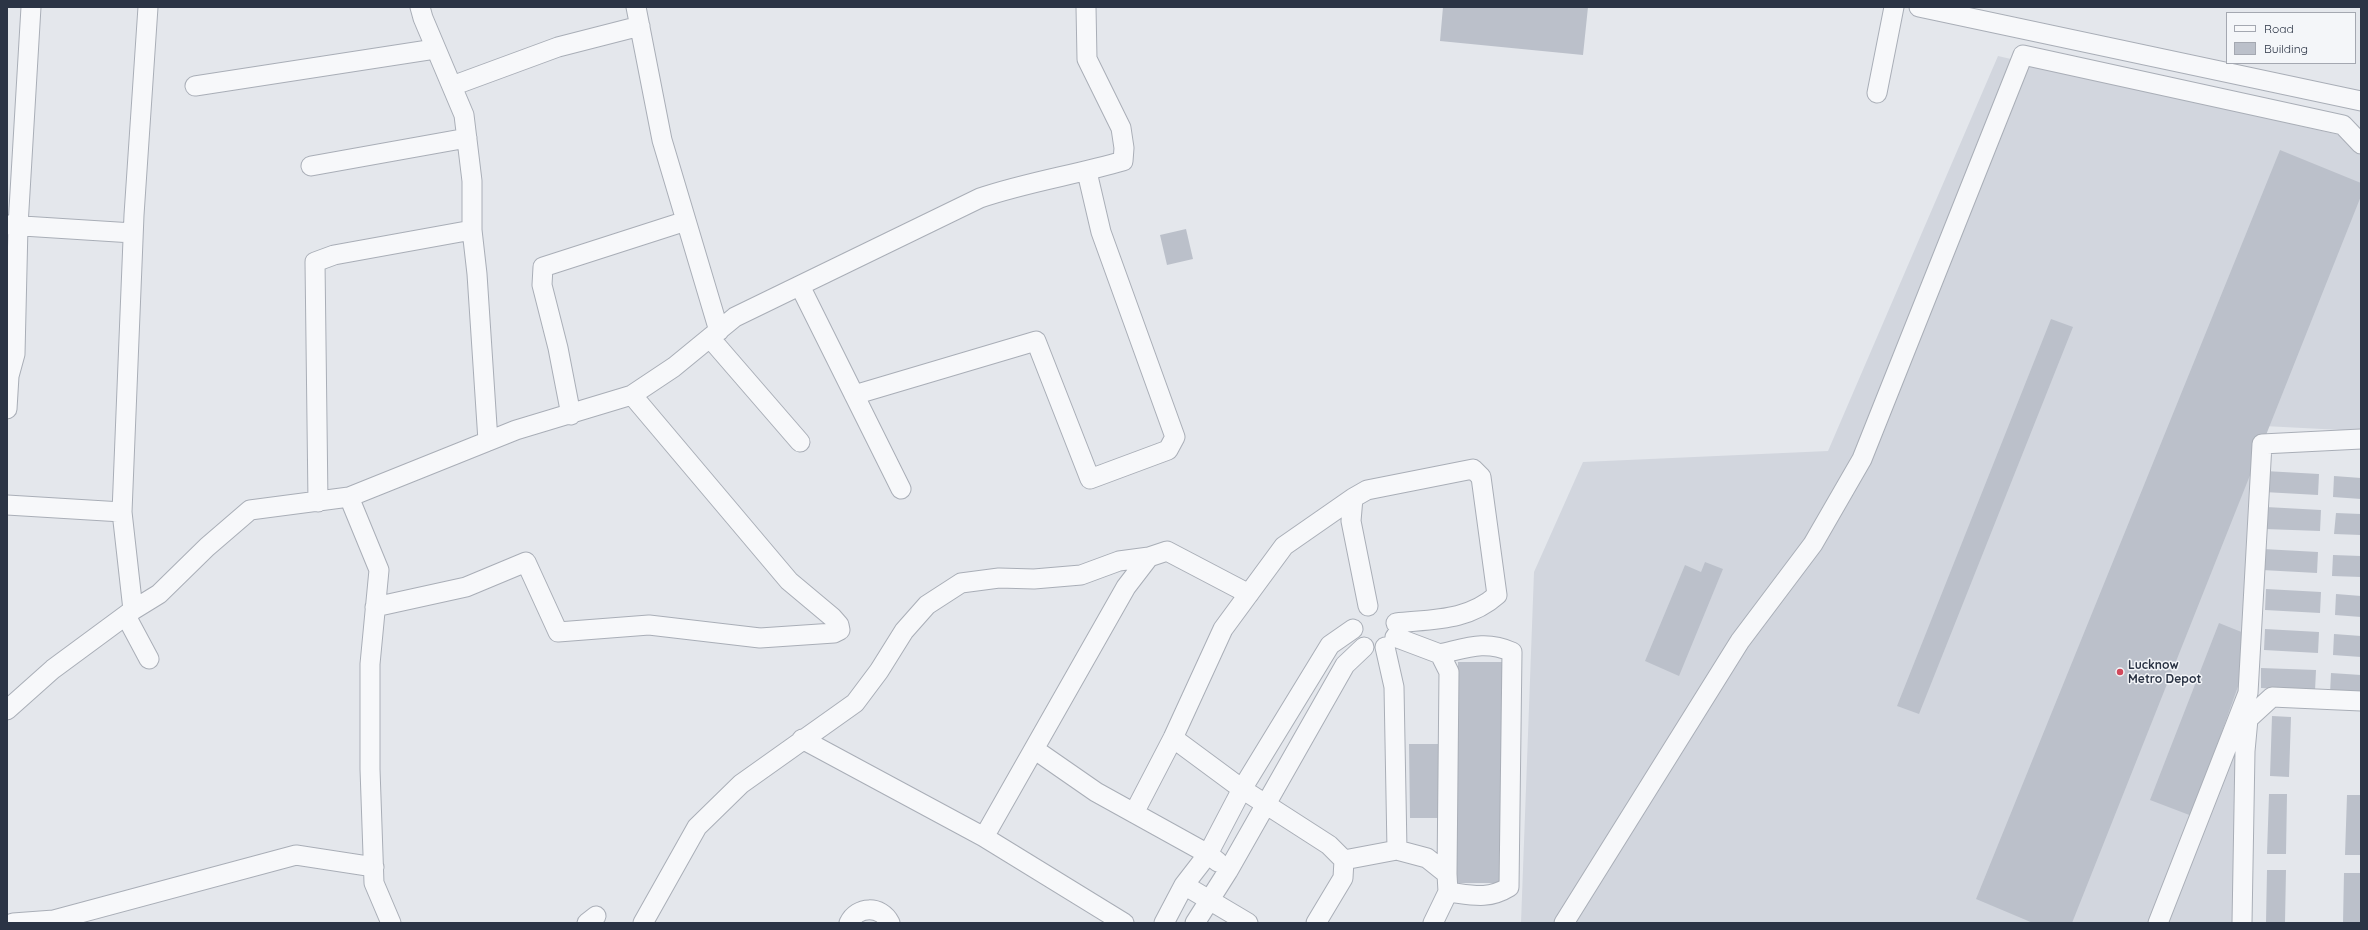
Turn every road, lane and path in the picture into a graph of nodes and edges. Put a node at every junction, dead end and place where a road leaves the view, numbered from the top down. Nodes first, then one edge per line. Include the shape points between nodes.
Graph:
1 (31, 7) edge
2 (148, 7) edge
3 (420, 7) edge
4 (636, 7) edge
5 (1086, 7) edge
6 (1894, 7) edge
7 (1919, 7) edge
8 (640, 26) junction
9 (435, 48) junction
10 (195, 86) dead end
11 (452, 86) junction
12 (1877, 93) dead end
13 (2361, 101) edge
14 (467, 138) junction
15 (2361, 144) edge
16 (311, 166) dead end
17 (1087, 172) junction
18 (686, 221) junction
19 (13, 226) edge
20 (472, 230) junction
21 (133, 233) junction
22 (800, 286) junction
23 (714, 335) junction
24 (632, 395) junction
25 (854, 395) junction
26 (7, 409) edge
27 (571, 415) junction
28 (2361, 440) edge
29 (488, 441) junction
30 (800, 442) dead end
31 (901, 489) dead end
32 (349, 497) junction
33 (1352, 498) junction
34 (318, 502) junction
35 (7, 505) edge
36 (122, 512) junction
37 (1149, 557) junction
38 (1249, 594) junction
39 (1368, 606) junction
40 (375, 607) junction
41 (129, 613) junction
42 (1353, 629) junction
43 (1392, 636) junction
44 (1364, 647) junction
45 (1440, 654) junction
46 (149, 659) dead end
47 (2361, 702) edge
48 (7, 710) edge
49 (1173, 738) junction
50 (802, 739) junction
51 (1034, 749) junction
52 (1242, 789) junction
53 (1266, 804) junction
54 (1134, 813) junction
55 (984, 836) junction
56 (1397, 850) junction
57 (1208, 854) junction
58 (1344, 860) junction
59 (374, 867) junction
60 (1228, 872) junction
61 (1448, 883) junction
62 (1184, 885) junction
63 (1209, 900) junction
64 (53, 921) edge
65 (13, 923) edge
66 (391, 923) edge
67 (643, 923) edge
68 (849, 923) edge
69 (890, 923) edge
70 (1124, 923) edge
71 (1164, 923) edge
72 (1195, 923) edge
73 (1248, 923) edge
74 (1316, 923) edge
75 (1433, 923) edge
76 (1564, 923) edge
77 (2158, 923) edge
78 (2242, 923) edge

1 - 19 street
2 - 21 street
3 - 9 street
4 - 8 street
5 - 17 street via 1087,59 1121,128 1124,148 1123,162
6 - 12 street
7 - 13 street
8 - 11 street via 558,47
8 - 18 street via 662,140
9 - 10 street
9 - 11 street
11 - 14 street via 464,115
14 - 16 street
14 - 20 street via 472,181
15 - 76 street via 2343,125 2023,54 1862,459 1813,544 1740,640
17 - 22 street via 1016,186 980,198
17 - 25 street via 1100,232 1175,438 1168,450 1090,479 1036,341
18 - 23 street
18 - 27 street via 544,267 542,285
19 - 21 street
19 - 26 street via 15,354 9,376
20 - 29 street via 478,274
20 - 34 street via 334,254 315,262
21 - 36 street
22 - 23 street via 735,317
22 - 25 street
23 - 24 street via 674,367
23 - 30 street
24 - 27 street
24 - 40 street via 789,581 832,617 840,630 834,633 760,638 649,625 558,632 526,562 466,587
25 - 31 street
27 - 29 street via 516,430
28 - 77 street via 2262,444 2248,693
29 - 32 street
32 - 34 street
32 - 40 street via 379,570
33 - 38 street via 1284,546
33 - 39 street via 1351,521
33 - 43 street via 1367,490 1473,470 1481,477 1497,596 1465,615
34 - 41 street via 250,510 159,594
35 - 36 street
36 - 41 street
37 - 38 street via 1167,551
37 - 50 street via 1119,562 1081,575 1034,580 999,578 961,583 927,605 904,631 855,703
37 - 51 street via 1126,587
38 - 49 street via 1223,629
39 - 42 street via 1356,615
39 - 43 street via 1388,610
40 - 59 street via 370,664 370,769
41 - 46 street
41 - 48 street via 53,669
42 - 44 street via 1358,642
42 - 52 street via 1330,646
43 - 44 street via 1371,649
43 - 45 street
43 - 56 street
44 - 53 street via 1345,665
45 - 61 street via 1449,672
45 - 61 street via 1474,646 1497,645 1512,652 1509,887 1497,895 1482,896
47 - 78 street via 2272,697 2248,719 2245,751
49 - 52 street
49 - 54 street
50 - 55 street
50 - 67 street via 741,784 698,827
51 - 54 street via 1096,792
51 - 55 street
52 - 53 street
52 - 57 street
53 - 58 street via 1329,845
53 - 60 street
54 - 57 street
55 - 70 street
56 - 58 street
56 - 61 street via 1427,858
57 - 60 street
57 - 62 street
58 - 74 street via 1343,878
59 - 64 street via 296,855
59 - 66 street via 374,883
60 - 63 street
61 - 75 street
62 - 63 street
62 - 71 street
63 - 72 street
63 - 73 street
64 - 65 street
68 - 69 street via 854,915 868,910 883,914

